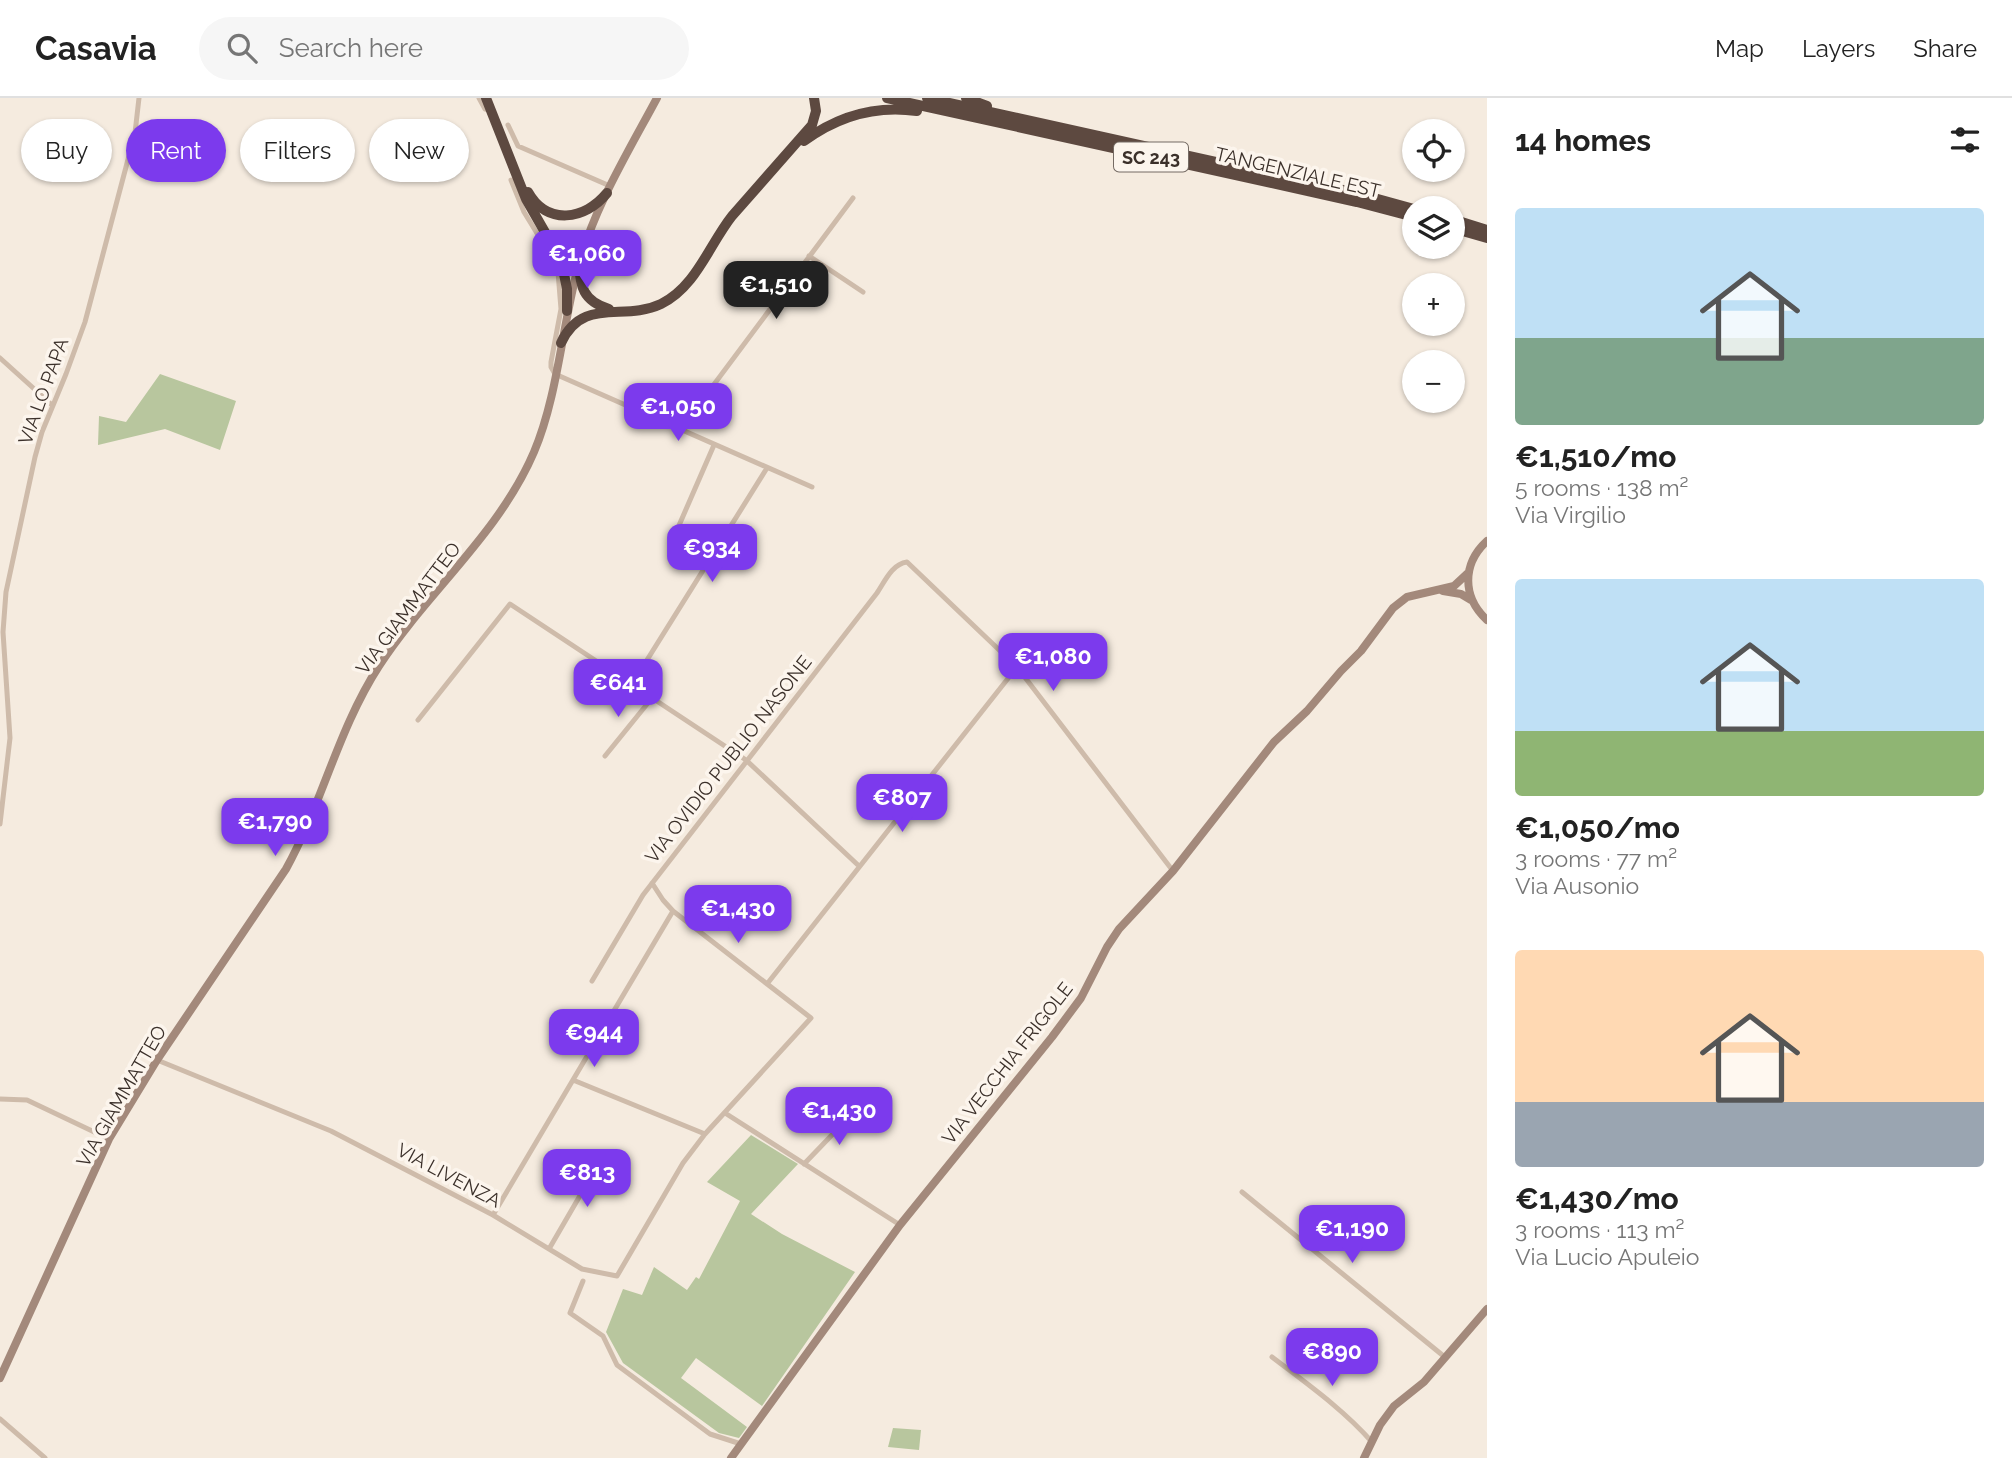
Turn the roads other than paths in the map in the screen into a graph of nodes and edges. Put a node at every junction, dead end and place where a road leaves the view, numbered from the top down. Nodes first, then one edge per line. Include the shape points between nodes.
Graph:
1 (139, 98) edge
2 (479, 98) edge
3 (657, 98) edge
4 (814, 98) edge
5 (887, 98) edge
6 (928, 98) edge
7 (966, 98) edge
8 (489, 104) edge
9 (981, 119) junction
10 (1035, 122) junction
11 (508, 125) dead end
12 (791, 151) junction
13 (511, 180) dead end
14 (608, 190) junction
15 (853, 198) dead end
16 (1402, 206) edge
17 (1402, 215) edge
18 (1465, 223) edge
19 (1487, 230) edge
20 (1465, 232) edge
21 (1487, 239) edge
22 (809, 256) junction
23 (579, 262) junction
24 (863, 292) dead end
25 (567, 311) junction
26 (626, 312) junction
27 (561, 343) junction
28 (0, 358) edge
29 (555, 374) junction
30 (52, 405) junction
31 (680, 430) junction
32 (714, 445) junction
33 (767, 468) junction
34 (811, 487) dead end
35 (677, 530) dead end
36 (1487, 541) edge
37 (1468, 573) junction
38 (1440, 590) junction
39 (1471, 600) junction
40 (1487, 620) edge
41 (1017, 667) junction
42 (632, 684) junction
43 (652, 698) junction
44 (418, 720) dead end
45 (605, 756) dead end
46 (746, 760) junction
47 (0, 824) edge
48 (859, 866) junction
49 (1173, 871) junction
50 (652, 883) junction
51 (673, 911) junction
52 (592, 981) dead end
53 (767, 984) junction
54 (157, 1060) junction
55 (573, 1080) junction
56 (0, 1099) edge
57 (725, 1112) junction
58 (854, 1112) dead end
59 (705, 1134) junction
60 (109, 1139) junction
61 (603, 1156) dead end
62 (804, 1164) junction
63 (1241, 1192) dead end
64 (493, 1215) junction
65 (900, 1225) junction
66 (549, 1249) junction
67 (583, 1281) dead end
68 (1487, 1309) edge
69 (1272, 1357) dead end
70 (1446, 1358) junction
71 (0, 1378) edge
72 (0, 1419) edge
73 (1372, 1441) junction
74 (741, 1444) junction
75 (45, 1458) edge
76 (731, 1458) edge
77 (1364, 1458) edge

1 - 30 street, VIA LO PAPA via 135,133 85,323
2 - 8 street
3 - 14 street, VIA GIAMMATTEO
4 - 12 highway via 812,125
5 - 9 highway, TANGENZIALE EST / SC 243
6 - 10 highway, TANGENZIALE EST / SC 243
7 - 10 highway
8 - 14 highway via 527,190 548,211 575,215 591,208
8 - 25 highway via 526,199 562,264
9 - 12 highway via 967,121 911,110 866,112 831,123
9 - 17 highway, TANGENZIALE EST / SC 243
10 - 16 highway, TANGENZIALE EST / SC 243
11 - 14 street via 518,146
12 - 26 highway via 727,222 682,288 662,303
13 - 29 street via 558,272 561,309 551,362
14 - 23 street, VIA GIAMMATTEO
15 - 22 street
18 - 19 highway
20 - 21 highway
22 - 24 street
22 - 31 street
23 - 25 street, VIA GIAMMATTEO
23 - 26 highway via 588,298 604,308
25 - 27 street, VIA GIAMMATTEO
26 - 27 highway via 586,316 569,328
27 - 29 street, VIA GIAMMATTEO
28 - 30 street
29 - 31 street
29 - 54 street, VIA GIAMMATTEO via 540,435 517,485 379,666 286,869
30 - 47 street, VIA LO PAPA via 35,457 3,611 10,738
31 - 32 street
32 - 33 street
32 - 35 street
33 - 34 street
33 - 42 street
36 - 37 street, VIA VECCHIA FRIGOLE
37 - 38 street, VIA VECCHIA FRIGOLE via 1454,586
37 - 39 street
38 - 39 street
38 - 49 street, VIA VECCHIA FRIGOLE via 1407,597 1393,608 1361,651 1274,742
39 - 40 street
41 - 46 street, VIA OVIDIO PUBLIO NASONE via 907,562 900,563
41 - 48 street
41 - 49 street
42 - 43 street
42 - 44 street via 510,604
43 - 45 street
43 - 46 street
46 - 48 street
46 - 50 street, VIA OVIDIO PUBLIO NASONE
48 - 53 street
49 - 65 street, VIA VECCHIA FRIGOLE via 1119,929 1081,998
50 - 51 street
50 - 52 street, VIA OVIDIO PUBLIO NASONE
51 - 53 street
51 - 55 street
53 - 57 street, VIA LIVENZA via 811,1018
54 - 60 street, VIA GIAMMATTEO
54 - 64 street, VIA LIVENZA via 331,1131
55 - 59 street
55 - 64 street
56 - 60 street via 27,1100
57 - 59 street, VIA LIVENZA
57 - 62 street
58 - 62 street
59 - 66 street, VIA LIVENZA via 617,1276 582,1269
60 - 71 street, VIA GIAMMATTEO
61 - 66 street
62 - 65 street
63 - 70 street
64 - 66 street, VIA LIVENZA
65 - 74 street, VIA VECCHIA FRIGOLE
67 - 74 street via 570,1313 603,1336 617,1365 710,1434
68 - 70 street
69 - 73 street
70 - 73 street via 1394,1406
72 - 75 street
73 - 77 street
74 - 76 street, VIA VECCHIA FRIGOLE

